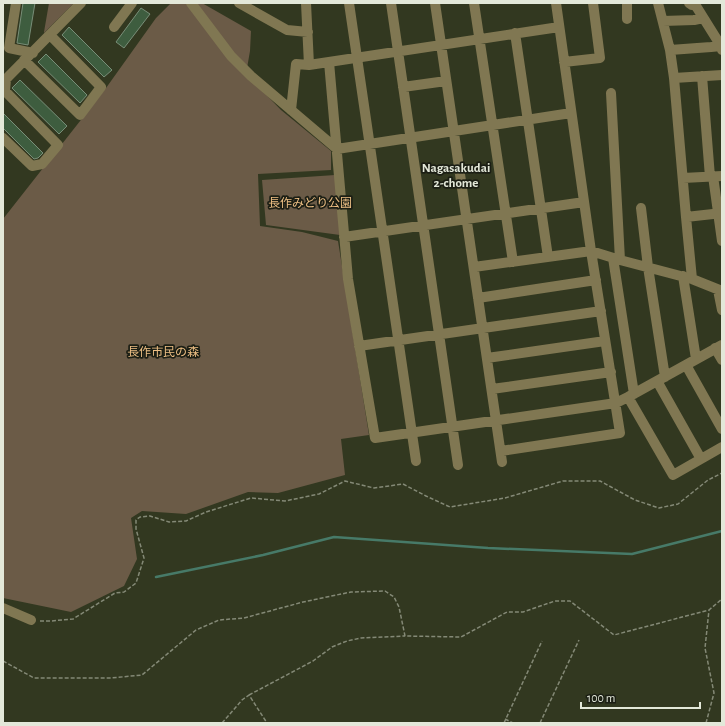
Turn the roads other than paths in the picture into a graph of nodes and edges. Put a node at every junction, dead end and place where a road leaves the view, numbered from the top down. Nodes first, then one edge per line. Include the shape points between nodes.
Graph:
1 (16, 3) edge
2 (81, 3) edge
3 (132, 3) edge
4 (191, 3) edge
5 (239, 3) edge
6 (349, 3) edge
7 (391, 3) edge
8 (435, 3) edge
9 (474, 3) edge
10 (556, 3) edge
11 (593, 3) edge
12 (627, 3) edge
13 (658, 3) edge
14 (689, 3) edge
15 (304, 4) edge
16 (703, 18) junction
17 (627, 19) dead end
18 (663, 21) junction
19 (114, 27) dead end
20 (559, 27) junction
21 (308, 32) junction
22 (515, 33) junction
23 (50, 35) junction
24 (479, 39) junction
25 (441, 45) junction
26 (721, 48) edge
27 (670, 50) junction
28 (398, 52) junction
29 (33, 53) junction
30 (357, 58) junction
31 (24, 60) junction
32 (330, 62) junction
33 (564, 62) junction
34 (308, 65) junction
35 (722, 75) edge
36 (702, 76) junction
37 (674, 78) junction
38 (4, 79) edge
39 (446, 81) junction
40 (403, 87) junction
41 (611, 93) dead end
42 (292, 110) junction
43 (571, 113) junction
44 (527, 120) junction
45 (492, 125) junction
46 (454, 131) junction
47 (3, 138) edge
48 (411, 138) junction
49 (370, 144) junction
50 (337, 149) junction
51 (715, 176) edge
52 (683, 178) junction
53 (584, 202) junction
54 (540, 208) junction
55 (641, 208) dead end
56 (720, 213) edge
57 (506, 214) junction
58 (686, 217) junction
59 (467, 219) junction
60 (423, 225) junction
61 (383, 231) junction
62 (344, 237) junction
63 (722, 241) edge
64 (591, 251) junction
65 (548, 257) junction
66 (616, 259) junction
67 (513, 262) junction
68 (474, 267) junction
69 (648, 267) junction
70 (687, 278) junction
71 (596, 280) junction
72 (720, 291) edge
73 (478, 298) junction
74 (722, 310) edge
75 (601, 311) junction
76 (483, 328) junction
77 (439, 334) junction
78 (399, 340) junction
79 (606, 341) junction
80 (359, 346) junction
81 (719, 346) edge
82 (487, 358) junction
83 (696, 359) junction
84 (722, 360) edge
85 (686, 365) junction
86 (611, 372) junction
87 (661, 379) junction
88 (492, 389) junction
89 (631, 396) junction
90 (616, 403) junction
91 (496, 420) junction
92 (453, 427) junction
93 (722, 429) edge
94 (412, 433) junction
95 (722, 447) edge
96 (501, 451) junction
97 (701, 459) junction
98 (416, 461) dead end
99 (502, 462) dead end
100 (458, 465) dead end
101 (3, 608) edge
102 (31, 620) road end

1 - 29 street via 9,48
2 - 23 street
3 - 19 street
4 - 42 street via 231,56
5 - 21 street via 287,30
6 - 30 street
7 - 28 street
8 - 25 street
9 - 24 street
10 - 20 street
11 - 33 street via 600,58
12 - 17 street
13 - 18 street
14 - 16 street via 696,6
15 - 21 street
16 - 18 street
16 - 26 street
18 - 27 street
20 - 22 street
20 - 33 street
21 - 34 street
22 - 24 street
22 - 44 street
23 - 29 street
23 - 31 street via 101,87 80,115
24 - 25 street
24 - 45 street
25 - 28 street
25 - 39 street
26 - 27 street
27 - 37 street
28 - 30 street
28 - 40 street
29 - 31 street
30 - 32 street
30 - 49 street
31 - 38 street
32 - 34 street
32 - 50 street
33 - 43 street
34 - 42 street via 296,64
35 - 36 street
36 - 37 street
36 - 51 street
37 - 52 street
38 - 47 street via 4,91 58,145 42,164 32,166
39 - 40 street
39 - 46 street
40 - 48 street
41 - 66 street
42 - 50 street
43 - 44 street
43 - 53 street
44 - 45 street
44 - 54 street
45 - 46 street
45 - 57 street
46 - 48 street
46 - 59 street
48 - 49 street
48 - 60 street
49 - 50 street
49 - 61 street
50 - 62 street
51 - 52 street
51 - 56 street
52 - 58 street
53 - 54 street
53 - 64 street
54 - 57 street
54 - 65 street
55 - 69 street
56 - 58 street
56 - 63 street
57 - 59 street
57 - 67 street
58 - 70 street
59 - 60 street
59 - 68 street
60 - 61 street
60 - 77 street
61 - 62 street
61 - 78 street
62 - 80 street
64 - 65 street
64 - 66 street
64 - 71 street
65 - 67 street
66 - 69 street
66 - 89 street
67 - 68 street
68 - 73 street
69 - 70 street
69 - 87 street
70 - 72 street
70 - 83 street
71 - 73 street
71 - 75 street
72 - 74 street
73 - 76 street
75 - 76 street
75 - 79 street
76 - 77 street
76 - 82 street
77 - 78 street
77 - 92 street
78 - 80 street
78 - 94 street
79 - 82 street
79 - 86 street
80 - 94 street via 375,438
81 - 83 street
81 - 84 street
82 - 88 street
83 - 85 street
85 - 87 street
85 - 93 street
86 - 88 street
86 - 90 street
87 - 89 street
87 - 97 street
88 - 91 street
89 - 90 street
89 - 97 street via 673,475
90 - 91 street
90 - 96 street via 620,433
91 - 92 street
91 - 96 street
92 - 94 street
92 - 100 street
94 - 98 street
95 - 97 street
96 - 99 street
101 - 102 street

